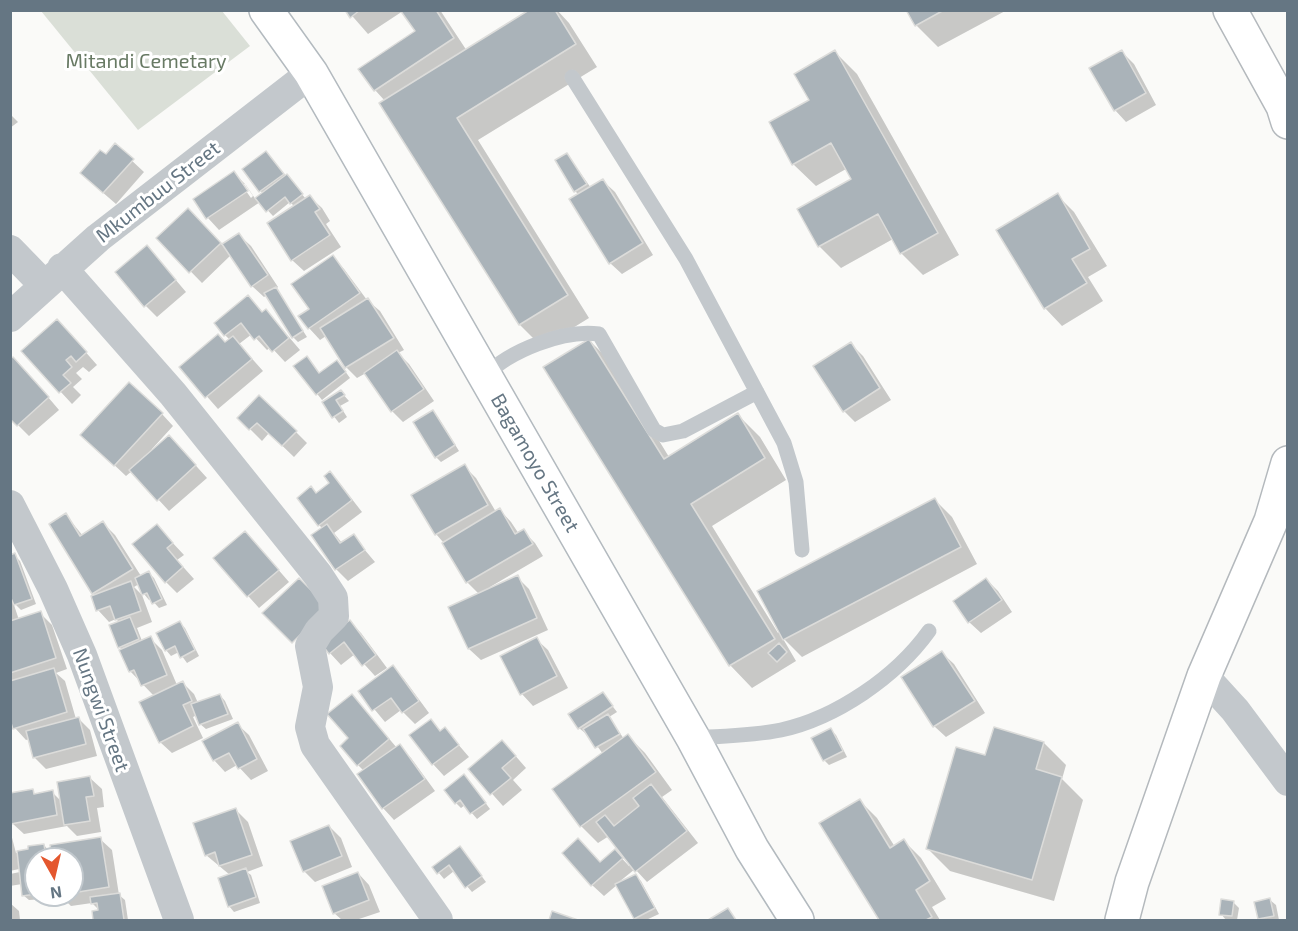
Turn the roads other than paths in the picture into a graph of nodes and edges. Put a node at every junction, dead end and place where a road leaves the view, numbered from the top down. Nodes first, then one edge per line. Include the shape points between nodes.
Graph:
1 (266, 10) edge
2 (1230, 10) edge
3 (310, 73) junction
4 (572, 77) dead end
5 (1287, 122) edge
6 (10, 250) edge
7 (53, 277) junction
8 (10, 317) edge
9 (485, 376) junction
10 (757, 392) junction
11 (1287, 463) edge
12 (10, 505) edge
13 (802, 550) dead end
14 (929, 631) dead end
15 (1204, 676) junction
16 (693, 738) junction
17 (1287, 781) edge
18 (179, 921) edge
19 (438, 921) edge
20 (797, 921) edge
21 (1122, 921) edge

1 - 3 main road, Bagamoyo Street
2 - 5 main road via 1283,106
3 - 7 street, Mkumbuu Street
3 - 9 main road, Bagamoyo Street
4 - 10 lane via 686,259
6 - 7 street
7 - 8 street, Mkumbuu Street
7 - 19 street via 173,393 333,598 334,616 310,646 318,687 310,727 315,746
9 - 10 lane via 495,364 549,340 588,333 599,334 654,430 663,435 683,431
9 - 16 main road, Bagamoyo Street
10 - 13 lane via 784,443 796,482
11 - 15 main road via 1271,521
12 - 18 street, Nungwi Street via 82,656
14 - 16 lane via 874,686 835,710 778,730
15 - 17 street via 1235,710
15 - 21 main road
16 - 20 main road, Bagamoyo Street via 752,849

